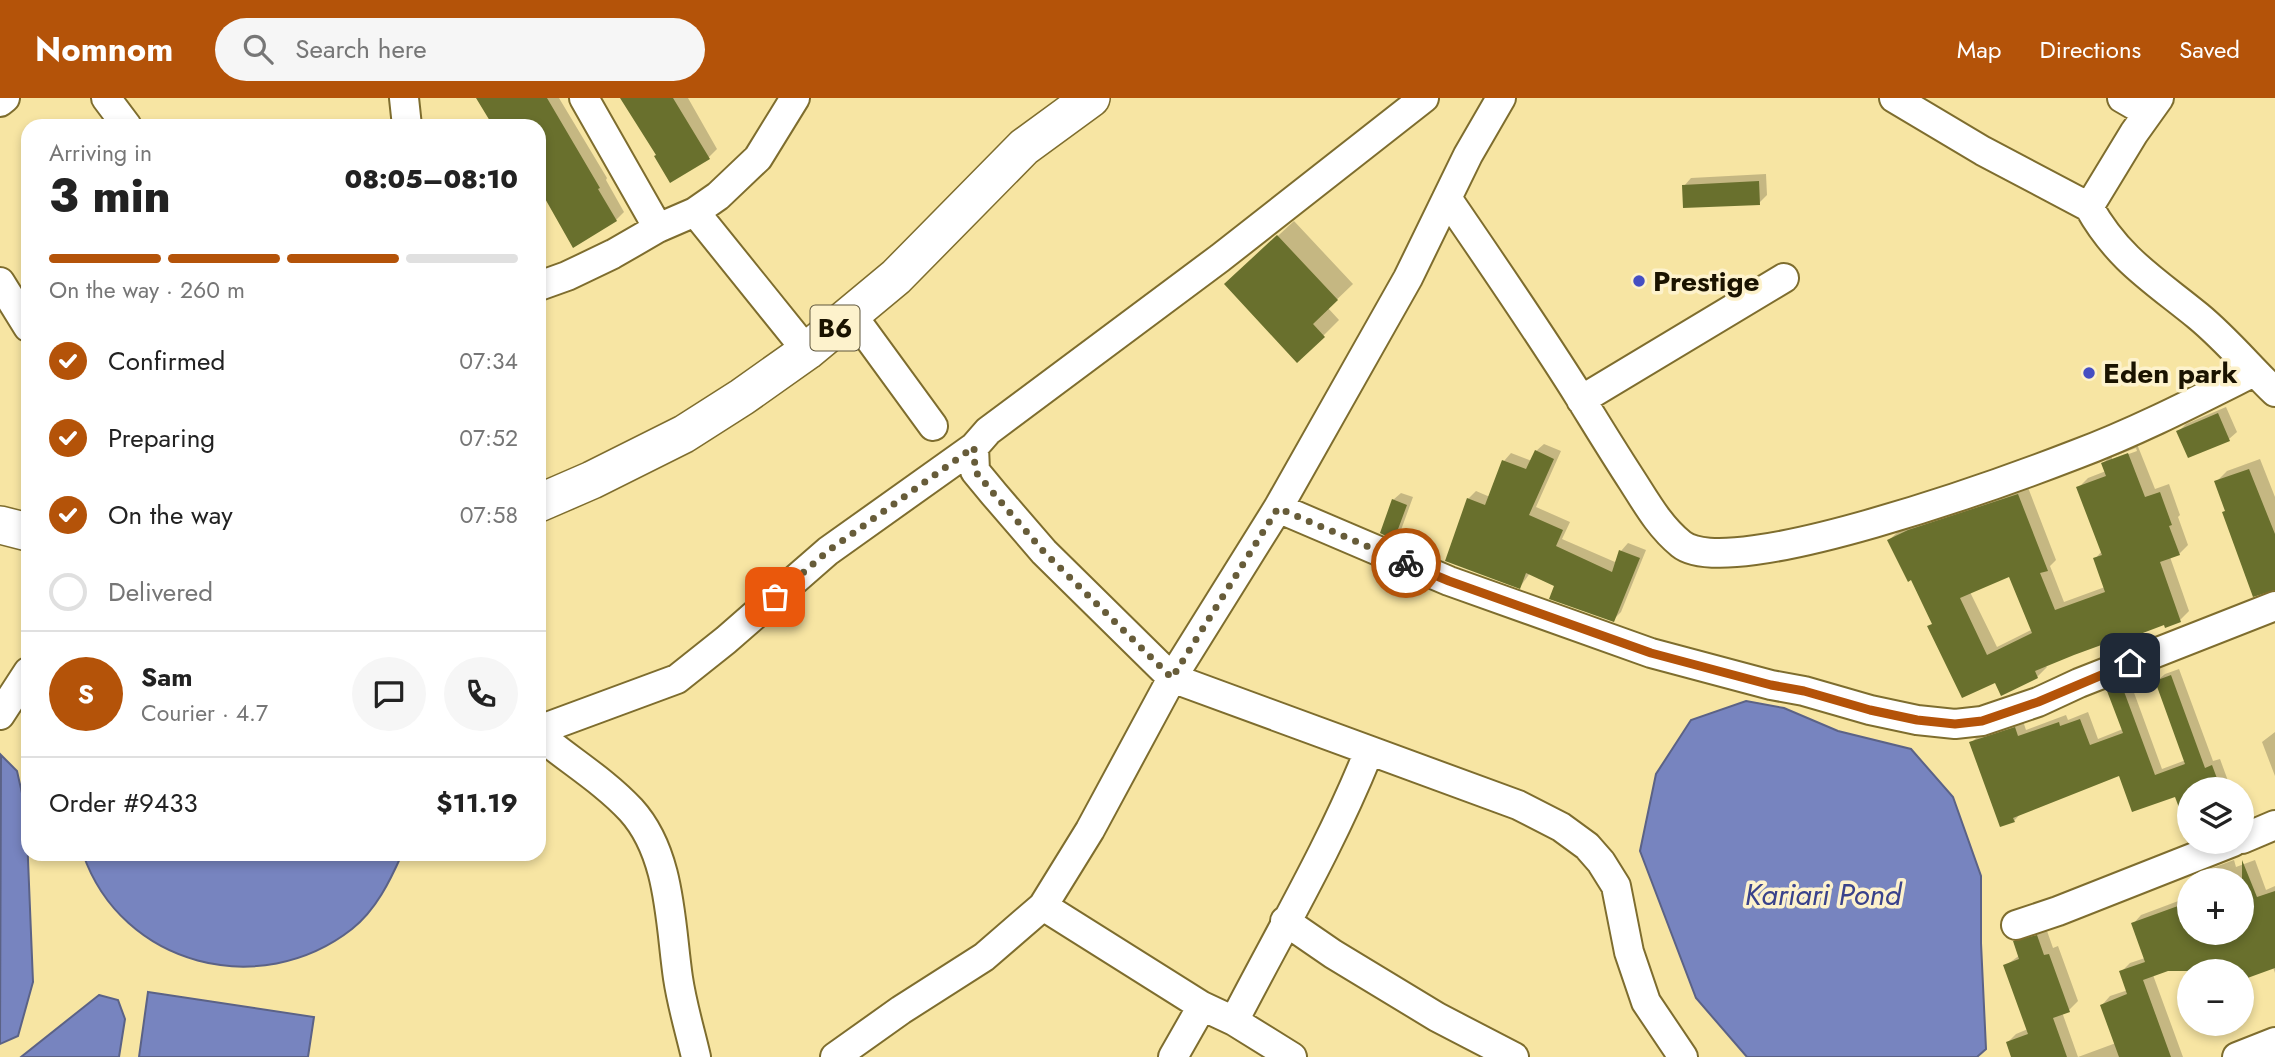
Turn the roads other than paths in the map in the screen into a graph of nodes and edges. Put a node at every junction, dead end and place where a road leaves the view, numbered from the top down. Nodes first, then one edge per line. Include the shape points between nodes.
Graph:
1 (5, 98) edge
2 (106, 98) edge
3 (404, 98) edge
4 (584, 98) edge
5 (795, 98) edge
6 (1091, 98) edge
7 (1424, 98) edge
8 (1501, 98) edge
9 (1894, 98) edge
10 (2122, 98) edge
11 (0, 102) edge
12 (2153, 106) edge
13 (122, 119) edge
14 (406, 119) edge
15 (1447, 198) junction
16 (2089, 207) junction
17 (695, 212) junction
18 (658, 228) junction
19 (1784, 278) dead end
20 (0, 282) edge
21 (546, 283) edge
22 (852, 315) junction
23 (21, 316) edge
24 (807, 351) junction
25 (2254, 372) junction
26 (2275, 392) edge
27 (1581, 400) junction
28 (933, 426) dead end
29 (974, 447) junction
30 (546, 500) edge
31 (1278, 508) junction
32 (0, 525) edge
33 (21, 530) edge
34 (2275, 606) edge
35 (1172, 678) junction
36 (21, 683) edge
37 (0, 715) edge
38 (546, 727) edge
39 (546, 740) edge
40 (1369, 751) junction
41 (2275, 825) edge
42 (2254, 834) edge
43 (2202, 854) edge
44 (1042, 906) junction
45 (1285, 921) junction
46 (2016, 925) dead end
47 (1202, 1006) junction
48 (1234, 1021) junction
49 (2275, 1042) edge
50 (696, 1057) edge
51 (835, 1057) edge
52 (1173, 1057) edge
53 (1292, 1057) edge
54 (1514, 1057) edge
55 (1683, 1057) edge
56 (2237, 1057) edge

1 - 11 street
2 - 13 street
3 - 14 street
4 - 18 street
5 - 17 street via 758,158
6 - 22 main road, B6 via 1024,147 896,277
7 - 29 street via 988,431
8 - 15 street
9 - 16 street
10 - 12 street
12 - 16 street
15 - 27 street
15 - 31 street via 1408,278
16 - 25 street via 2118,248 2154,283 2200,317
17 - 18 street
17 - 24 street
18 - 21 street
19 - 27 street
20 - 23 street
22 - 24 main road, B6
22 - 28 street
24 - 30 main road, B6 via 684,434
25 - 26 street
25 - 27 street via 2090,449 1976,489 1821,538 1708,554 1683,546 1656,518
29 - 35 street via 975,471 994,494 1044,552
29 - 38 street via 828,551 677,679
31 - 34 street via 1449,581 1651,653 1870,710 1955,724 1982,721 2038,702
31 - 35 street
32 - 33 main road
35 - 40 street
35 - 44 street via 1090,830
36 - 37 street
39 - 50 street via 611,791 650,838 663,878
40 - 45 street via 1351,796
40 - 55 street via 1518,805 1587,846 1616,886 1629,953 1646,1002
41 - 42 street
43 - 46 street
44 - 47 street
44 - 51 street via 984,957
45 - 48 street
45 - 54 street via 1437,1017
47 - 48 street
47 - 52 street
48 - 53 street
49 - 56 street

